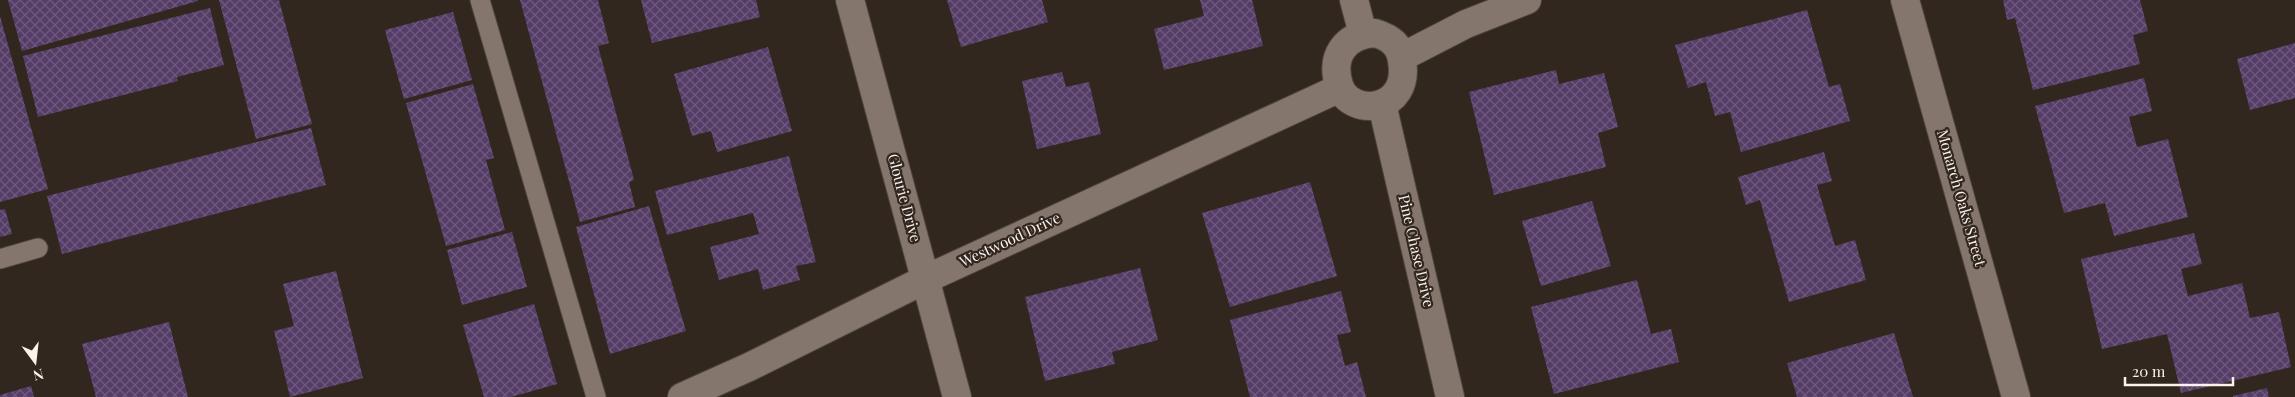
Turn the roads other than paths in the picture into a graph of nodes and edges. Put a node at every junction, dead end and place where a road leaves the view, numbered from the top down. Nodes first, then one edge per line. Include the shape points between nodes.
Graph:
1 (480, 0) edge
2 (850, 0) edge
3 (1354, 0) edge
4 (1527, 0) edge
5 (1905, 0) edge
6 (1363, 34) junction
7 (1402, 57) junction
8 (1340, 88) junction
9 (1382, 104) junction
10 (38, 248) dead end
11 (0, 259) edge
12 (926, 279) junction
13 (596, 397) edge
14 (682, 397) edge
15 (957, 397) edge
16 (1450, 397) edge
17 (2016, 397) edge

1 - 13 lane
2 - 12 street, Glourie Drive
3 - 6 street
4 - 7 street via 1466,24
5 - 17 street, Monarch Oaks Street
6 - 7 street via 1388,37 1398,46
6 - 8 street via 1349,40 1341,49 1336,61
7 - 9 street via 1405,74 1401,88
8 - 9 street via 1346,98 1359,105
8 - 12 street, Westwood Drive
9 - 16 street, Pine Chase Drive
10 - 11 lane
12 - 14 street, Westwood Drive
12 - 15 street, Glourie Drive

